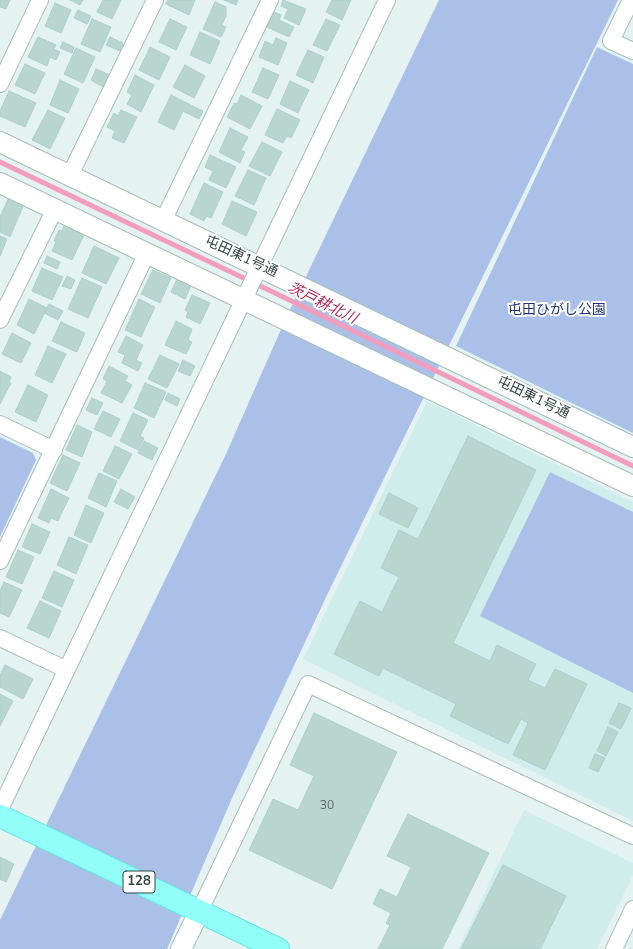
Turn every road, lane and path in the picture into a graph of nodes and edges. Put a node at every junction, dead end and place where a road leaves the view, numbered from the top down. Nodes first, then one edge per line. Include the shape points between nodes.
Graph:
1 (40, 0) edge
2 (155, 0) edge
3 (270, 0) edge
4 (387, 0) edge
5 (631, 0) edge
6 (633, 51) edge
7 (0, 84) edge
8 (0, 142) edge
9 (70, 175) junction
10 (0, 182) edge
11 (55, 209) junction
12 (163, 221) junction
13 (147, 253) junction
14 (259, 270) junction
15 (246, 294) junction
16 (0, 320) edge
17 (0, 424) edge
18 (633, 447) edge
19 (54, 450) junction
20 (633, 486) edge
21 (0, 561) edge
22 (0, 638) edge
23 (65, 669) junction
24 (0, 809) edge
25 (0, 816) edge
26 (633, 836) edge
27 (633, 909) edge
28 (199, 912) junction
29 (181, 949) edge
30 (278, 949) edge
31 (614, 949) edge

1 - 7 street
2 - 9 street
3 - 12 street
4 - 14 street
5 - 6 street via 611,40
8 - 9 street, 屯田東1号通
9 - 12 street, 屯田東1号通
10 - 11 street
11 - 13 street
11 - 16 street
12 - 14 street, 屯田東1号通
13 - 15 street
13 - 19 street
14 - 15 street
14 - 18 street, 屯田東1号通
15 - 20 street
15 - 23 street
17 - 19 street
19 - 21 street
22 - 23 street
23 - 24 street
25 - 28 main road, 128
26 - 28 street via 308,684
27 - 31 street
28 - 29 street
28 - 30 main road, 128

